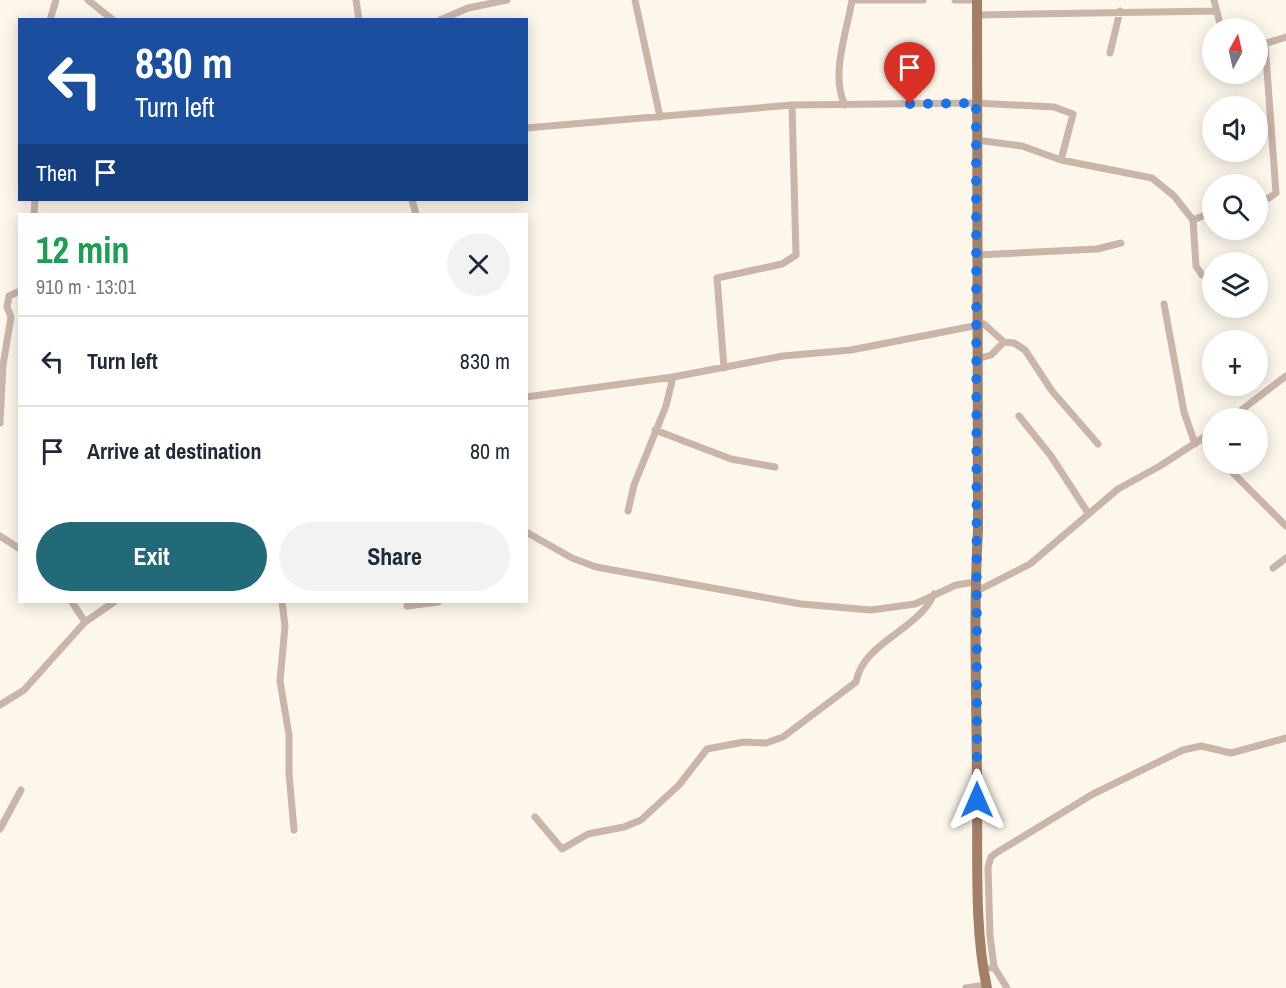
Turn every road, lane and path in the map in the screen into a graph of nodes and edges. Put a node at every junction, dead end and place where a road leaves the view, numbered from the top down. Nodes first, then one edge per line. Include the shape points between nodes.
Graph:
1 (56, 0) edge
2 (88, 0) edge
3 (356, 0) edge
4 (507, 0) edge
5 (635, 0) edge
6 (853, 0) edge
7 (922, 0) edge
8 (955, 0) edge
9 (970, 0) edge
10 (977, 0) edge
11 (1214, 0) edge
12 (1215, 10) junction
13 (1120, 11) junction
14 (976, 15) junction
15 (51, 18) edge
16 (110, 18) edge
17 (359, 18) edge
18 (445, 18) edge
19 (1219, 18) edge
20 (1286, 38) edge
21 (1268, 42) edge
22 (1110, 53) dead end
23 (1268, 84) edge
24 (976, 103) junction
25 (792, 105) junction
26 (845, 105) junction
27 (660, 117) junction
28 (528, 128) edge
29 (976, 140) junction
30 (1061, 160) junction
31 (1268, 198) edge
32 (1202, 216) edge
33 (1193, 220) junction
34 (1120, 243) dead end
35 (977, 255) junction
36 (1202, 275) edge
37 (18, 292) edge
38 (1164, 304) dead end
39 (977, 325) junction
40 (1004, 342) junction
41 (977, 358) junction
42 (724, 368) junction
43 (1286, 376) edge
44 (673, 377) junction
45 (528, 397) edge
46 (1244, 408) edge
47 (1019, 416) dead end
48 (0, 423) edge
49 (655, 430) junction
50 (1202, 439) edge
51 (1098, 444) dead end
52 (1195, 444) junction
53 (776, 467) dead end
54 (1234, 474) edge
55 (628, 511) dead end
56 (1088, 513) junction
57 (1286, 526) edge
58 (528, 533) edge
59 (0, 536) edge
60 (18, 548) edge
61 (1286, 558) edge
62 (1273, 568) dead end
63 (975, 587) junction
64 (934, 594) junction
65 (73, 603) edge
66 (113, 603) edge
67 (282, 603) edge
68 (430, 603) edge
69 (407, 606) dead end
70 (85, 622) junction
71 (0, 705) edge
72 (1286, 738) edge
73 (21, 790) dead end
74 (535, 817) dead end
75 (0, 829) edge
76 (294, 830) dead end
77 (988, 968) junction
78 (986, 986) edge
79 (966, 988) edge
80 (1007, 988) edge

1 - 15 street
2 - 16 street
3 - 17 street
4 - 18 street via 468,8
5 - 27 street
6 - 7 street
6 - 26 street via 839,74 838,92
8 - 9 street
10 - 14 main road
11 - 12 street
12 - 13 street
12 - 19 street
13 - 14 street
13 - 22 street
14 - 24 main road
20 - 21 street
23 - 31 street via 1276,194
24 - 26 street
24 - 29 main road
24 - 30 street via 1071,111
25 - 26 street
25 - 27 street
25 - 42 street via 796,255 782,264 717,278
27 - 28 street
29 - 30 street via 1022,146
29 - 35 main road
30 - 33 street via 1152,178 1174,196
32 - 33 street
33 - 36 street via 1197,266
34 - 35 street via 1097,249
35 - 39 main road
37 - 48 street via 9,296 7,306 11,317 3,365
38 - 52 street via 1184,412
39 - 40 street via 984,324
39 - 41 main road
39 - 42 street via 851,350 783,356
40 - 41 street via 991,355
40 - 51 street via 1025,350 1052,391
41 - 63 main road
42 - 44 street
43 - 46 street
44 - 45 street
44 - 49 street
47 - 56 street
49 - 53 street via 731,459
49 - 55 street
50 - 52 street
52 - 56 street via 1118,489
54 - 57 street
56 - 63 street via 1030,564
58 - 64 street via 596,567 801,604 885,609 915,604
59 - 60 street
61 - 62 street
63 - 64 street
63 - 77 main road via 978,869
64 - 74 street via 929,607 902,626 859,667 856,682 804,724 766,743 744,742 707,749 679,784 641,820 588,834 562,849
65 - 70 street
66 - 70 street
67 - 76 street via 285,626 280,681 289,735
68 - 69 street
70 - 71 street via 24,690
72 - 77 street via 1231,753 1201,746 1183,750 1094,794 996,853 988,867
73 - 75 street
77 - 78 main road
77 - 80 street
78 - 79 street

